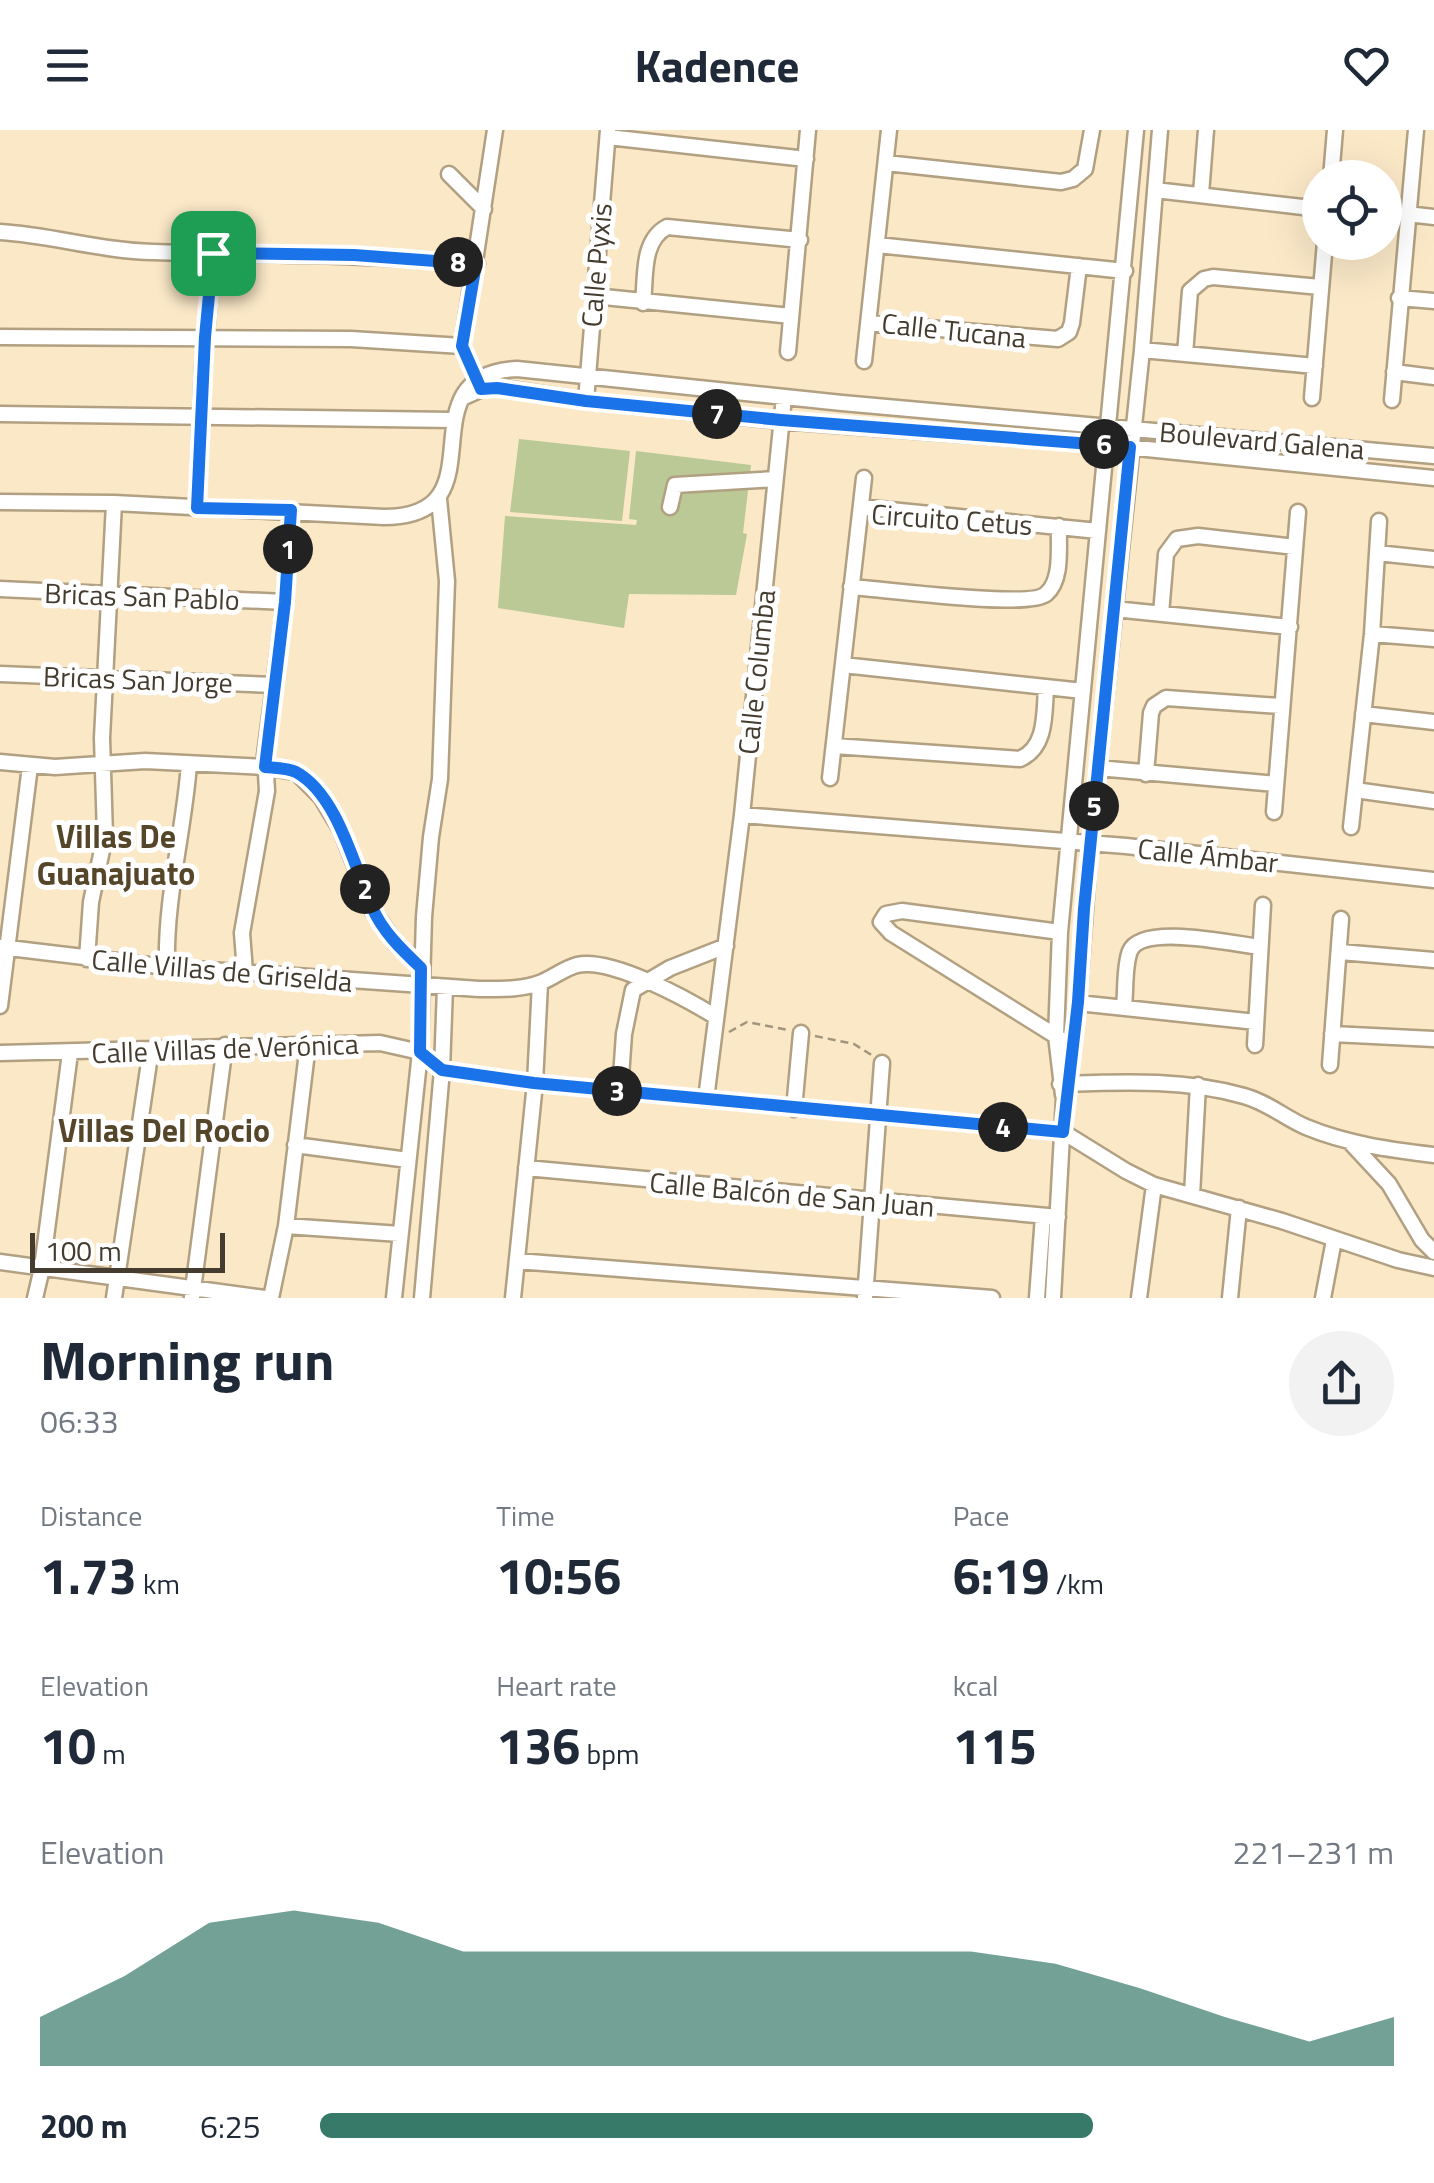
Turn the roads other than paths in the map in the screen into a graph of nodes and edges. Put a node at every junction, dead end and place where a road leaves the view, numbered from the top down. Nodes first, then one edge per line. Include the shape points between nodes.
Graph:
1 (495, 130) edge
2 (808, 130) edge
3 (889, 130) edge
4 (1092, 130) edge
5 (1136, 130) edge
6 (1160, 130) edge
7 (1206, 130) edge
8 (1324, 130) edge
9 (1335, 131) edge
10 (608, 134) edge
11 (1416, 135) edge
12 (653, 136) edge
13 (1434, 142) edge
14 (806, 159) junction
15 (1333, 160) edge
16 (886, 163) junction
17 (449, 174) dead end
18 (1155, 190) junction
19 (1201, 194) junction
20 (1302, 207) edge
21 (484, 209) junction
22 (1407, 214) junction
23 (1434, 218) edge
24 (0, 232) edge
25 (800, 240) junction
26 (877, 244) junction
27 (213, 253) junction
28 (1323, 260) edge
29 (476, 264) junction
30 (1078, 266) junction
31 (1125, 271) junction
32 (1320, 288) junction
33 (594, 296) junction
34 (1399, 298) junction
35 (1434, 302) edge
36 (643, 303) junction
37 (792, 316) junction
38 (869, 323) junction
39 (0, 337) edge
40 (205, 337) junction
41 (462, 346) junction
42 (1142, 350) junction
43 (788, 352) dead end
44 (1185, 354) junction
45 (864, 361) dead end
46 (1315, 366) junction
47 (1394, 372) junction
48 (587, 376) junction
49 (1434, 377) edge
50 (485, 385) junction
51 (784, 397) junction
52 (1312, 398) dead end
53 (1392, 400) dead end
54 (586, 401) junction
55 (0, 414) edge
56 (201, 416) junction
57 (454, 420) junction
58 (781, 420) junction
59 (1110, 427) junction
60 (1132, 429) junction
61 (1107, 444) junction
62 (1130, 447) junction
63 (1434, 456) edge
64 (864, 478) dead end
65 (1434, 478) edge
66 (775, 479) junction
67 (439, 499) junction
68 (0, 502) edge
69 (114, 503) junction
70 (861, 507) junction
71 (197, 508) junction
72 (670, 508) dead end
73 (291, 510) junction
74 (1298, 512) dead end
75 (1380, 521) dead end
76 (1059, 526) junction
77 (1098, 531) junction
78 (1295, 547) junction
79 (1377, 553) junction
80 (1434, 559) edge
81 (851, 587) junction
82 (0, 589) edge
83 (108, 594) junction
84 (285, 602) junction
85 (1114, 609) junction
86 (1160, 614) junction
87 (1290, 627) junction
88 (1372, 634) junction
89 (1434, 639) edge
90 (844, 665) junction
91 (0, 674) edge
92 (106, 679) junction
93 (275, 684) junction
94 (1046, 688) junction
95 (1083, 692) junction
96 (1280, 706) junction
97 (1363, 714) junction
98 (1434, 722) edge
99 (834, 746) junction
100 (0, 762) edge
101 (102, 764) junction
102 (189, 764) junction
103 (30, 766) junction
104 (265, 767) junction
105 (1098, 768) junction
106 (1146, 774) junction
107 (830, 778) dead end
108 (1276, 784) junction
109 (1355, 790) junction
110 (1434, 801) edge
111 (1274, 812) dead end
112 (742, 815) junction
113 (1351, 827) dead end
114 (1070, 843) junction
115 (1090, 844) junction
116 (1434, 880) edge
117 (1263, 905) dead end
118 (1342, 919) dead end
119 (1060, 932) junction
120 (726, 946) junction
121 (3, 947) edge
122 (1260, 947) junction
123 (1340, 952) junction
124 (87, 958) junction
125 (1434, 960) edge
126 (167, 967) junction
127 (421, 968) junction
128 (245, 972) junction
129 (643, 982) junction
130 (540, 983) junction
131 (420, 986) junction
132 (445, 986) junction
133 (1078, 1002) junction
134 (0, 1006) edge
135 (1124, 1006) junction
136 (716, 1018) junction
137 (1256, 1022) junction
138 (802, 1033) dead end
139 (1332, 1034) junction
140 (1056, 1036) junction
141 (1434, 1039) edge
142 (308, 1044) junction
143 (225, 1046) junction
144 (1073, 1046) junction
145 (1255, 1046) dead end
146 (151, 1048) junction
147 (420, 1052) junction
148 (0, 1053) edge
149 (70, 1053) junction
150 (882, 1063) dead end
151 (1330, 1064) dead end
152 (442, 1070) junction
153 (534, 1083) junction
154 (1064, 1083) junction
155 (1198, 1085) junction
156 (620, 1091) junction
157 (706, 1098) junction
158 (794, 1108) junction
159 (878, 1116) junction
160 (1063, 1132) junction
161 (1350, 1141) junction
162 (295, 1145) junction
163 (1434, 1155) edge
164 (408, 1160) junction
165 (526, 1168) junction
166 (1154, 1184) junction
167 (1192, 1196) junction
168 (873, 1200) junction
169 (1239, 1208) junction
170 (1050, 1217) junction
171 (286, 1226) junction
172 (400, 1234) junction
173 (1334, 1240) junction
174 (1434, 1252) edge
175 (517, 1261) junction
176 (0, 1262) edge
177 (42, 1268) junction
178 (1434, 1268) edge
179 (118, 1280) junction
180 (866, 1292) edge
181 (192, 1294) edge
182 (35, 1298) edge
183 (114, 1298) edge
184 (268, 1298) edge
185 (394, 1298) edge
186 (422, 1298) edge
187 (513, 1298) edge
188 (992, 1298) edge
189 (1037, 1298) edge
190 (1053, 1298) edge
191 (1139, 1298) edge
192 (1230, 1298) edge
193 (1322, 1298) edge

1 - 21 street
2 - 14 street
3 - 16 street, Calle Tucana
4 - 16 street via 1085,169 1073,180
5 - 31 street
6 - 18 street
7 - 19 street
8 - 9 street
9 - 15 street
10 - 12 street
10 - 33 street, Calle Pyxis
11 - 13 street
11 - 22 street
12 - 14 street
14 - 25 street
16 - 26 street, Calle Tucana
17 - 21 street
18 - 19 street
18 - 42 street
19 - 20 street
21 - 29 street
22 - 23 street
22 - 34 street
24 - 27 street via 109,249
25 - 36 street via 667,227 648,249
25 - 37 street
26 - 30 street
26 - 38 street, Calle Tucana
27 - 29 street
27 - 40 street
28 - 32 street
29 - 41 street
30 - 31 street
30 - 38 street, Calle Tucana via 1072,323 1058,340
31 - 59 street
32 - 44 street via 1204,279 1190,292
32 - 46 street
33 - 36 street
33 - 48 street, Calle Pyxis
34 - 35 street
34 - 47 street
36 - 37 street
37 - 43 street
38 - 45 street
39 - 40 street
40 - 41 street
40 - 56 street
41 - 50 street
42 - 44 street
42 - 60 street
44 - 46 street
46 - 52 street
47 - 49 street
47 - 53 street
48 - 50 street, Boulevard Galena via 493,371
48 - 51 street, Boulevard Galena
48 - 54 street, Calle Pyxis
50 - 54 street, Boulevard Galena
50 - 57 street via 464,397
51 - 58 street, Calle Columba
51 - 59 street, Boulevard Galena
54 - 58 street, Boulevard Galena
55 - 56 street
56 - 57 street
56 - 71 street
57 - 67 street
58 - 61 street, Boulevard Galena
58 - 66 street, Calle Columba
59 - 60 street, Boulevard Galena
59 - 61 street
60 - 62 street
60 - 63 street, Boulevard Galena
61 - 62 street, Boulevard Galena
61 - 77 street
62 - 65 street, Boulevard Galena
62 - 85 street
64 - 70 street
66 - 72 street via 675,485
66 - 112 street, Calle Columba
67 - 73 street via 401,517
67 - 127 street via 447,581 440,779
68 - 69 street
69 - 71 street
69 - 83 street
70 - 76 street, Circuito Cetus
70 - 81 street, Circuito Cetus
71 - 73 street
73 - 84 street
74 - 78 street
75 - 79 street
76 - 77 street, Circuito Cetus
76 - 81 street, Circuito Cetus via 1055,581 1040,598
77 - 95 street
78 - 86 street via 1177,539 1166,554
78 - 87 street
79 - 80 street
79 - 88 street
81 - 90 street, Circuito Cetus
82 - 83 street, Bricas San Pablo
83 - 84 street, Bricas San Pablo
83 - 92 street
84 - 93 street
85 - 86 street
85 - 105 street
86 - 87 street
87 - 96 street
88 - 89 street
88 - 97 street
90 - 94 street
90 - 99 street, Circuito Cetus
91 - 92 street, Bricas San Jorge
92 - 93 street, Bricas San Jorge
92 - 101 street
93 - 104 street
94 - 95 street
94 - 99 street via 1038,745 1020,759
95 - 114 street
96 - 106 street via 1166,698 1152,713
96 - 108 street
97 - 98 street
97 - 109 street
99 - 107 street, Circuito Cetus
100 - 103 street
101 - 102 street
101 - 103 street
101 - 124 street via 105,836
102 - 104 street
102 - 126 street via 173,864
103 - 121 street
104 - 127 street via 296,772 321,797 373,911
104 - 128 street via 267,791 242,934
105 - 106 street
105 - 115 street
106 - 108 street
108 - 111 street
109 - 110 street
109 - 113 street
112 - 114 street, Calle Ámbar
112 - 120 street, Calle Columba
114 - 115 street, Calle Ámbar
114 - 119 street
115 - 116 street, Calle Ámbar
115 - 133 street
117 - 122 street
118 - 123 street
119 - 140 street
119 - 140 street via 902,912 882,918 891,934
120 - 129 street
120 - 136 street, Calle Columba
121 - 124 street, Calle Villas de Griselda
121 - 134 street
122 - 135 street via 1142,939 1129,952
122 - 137 street
123 - 125 street
123 - 139 street
124 - 126 street, Calle Villas de Griselda
126 - 128 street, Calle Villas de Griselda
127 - 131 street
128 - 131 street, Calle Villas de Griselda
129 - 130 street, Calle Villas de Griselda via 580,964
129 - 136 street, Calle Villas de Griselda
129 - 156 street via 630,997
130 - 132 street, Calle Villas de Griselda
130 - 153 street
131 - 132 street, Calle Villas de Griselda
131 - 147 street
132 - 152 street
133 - 135 street
133 - 144 street
135 - 137 street
136 - 157 street, Calle Columba
137 - 145 street
138 - 158 street
139 - 141 street
139 - 151 street
140 - 144 street
140 - 154 street
142 - 143 street, Calle Villas de Verónica
142 - 147 street, Calle Villas de Verónica via 380,1043
142 - 162 street
143 - 146 street, Calle Villas de Verónica
143 - 181 street
144 - 154 street
146 - 149 street, Calle Villas de Verónica
146 - 179 street
147 - 152 street, Calle Villas de Verónica
147 - 164 street
148 - 149 street, Calle Villas de Verónica
149 - 177 street
150 - 159 street
152 - 153 street
152 - 186 street
153 - 156 street
153 - 165 street
154 - 155 street
154 - 160 street
155 - 161 street via 1251,1097
155 - 167 street
156 - 157 street
157 - 158 street
158 - 159 street
159 - 160 street
159 - 168 street
160 - 166 street
160 - 170 street
161 - 163 street
161 - 174 street via 1390,1184
162 - 164 street
162 - 171 street
164 - 172 street
165 - 168 street, Calle Balcón de San Juan
165 - 175 street
166 - 167 street
166 - 191 street
167 - 169 street
168 - 170 street, Calle Balcón de San Juan
168 - 180 street
169 - 173 street
169 - 192 street
170 - 189 street
170 - 190 street
171 - 172 street
171 - 184 street
172 - 185 street
173 - 178 street
173 - 193 street
175 - 180 street
175 - 187 street
176 - 177 street
177 - 179 street
177 - 182 street
179 - 181 street
179 - 183 street
180 - 188 street
181 - 184 street

